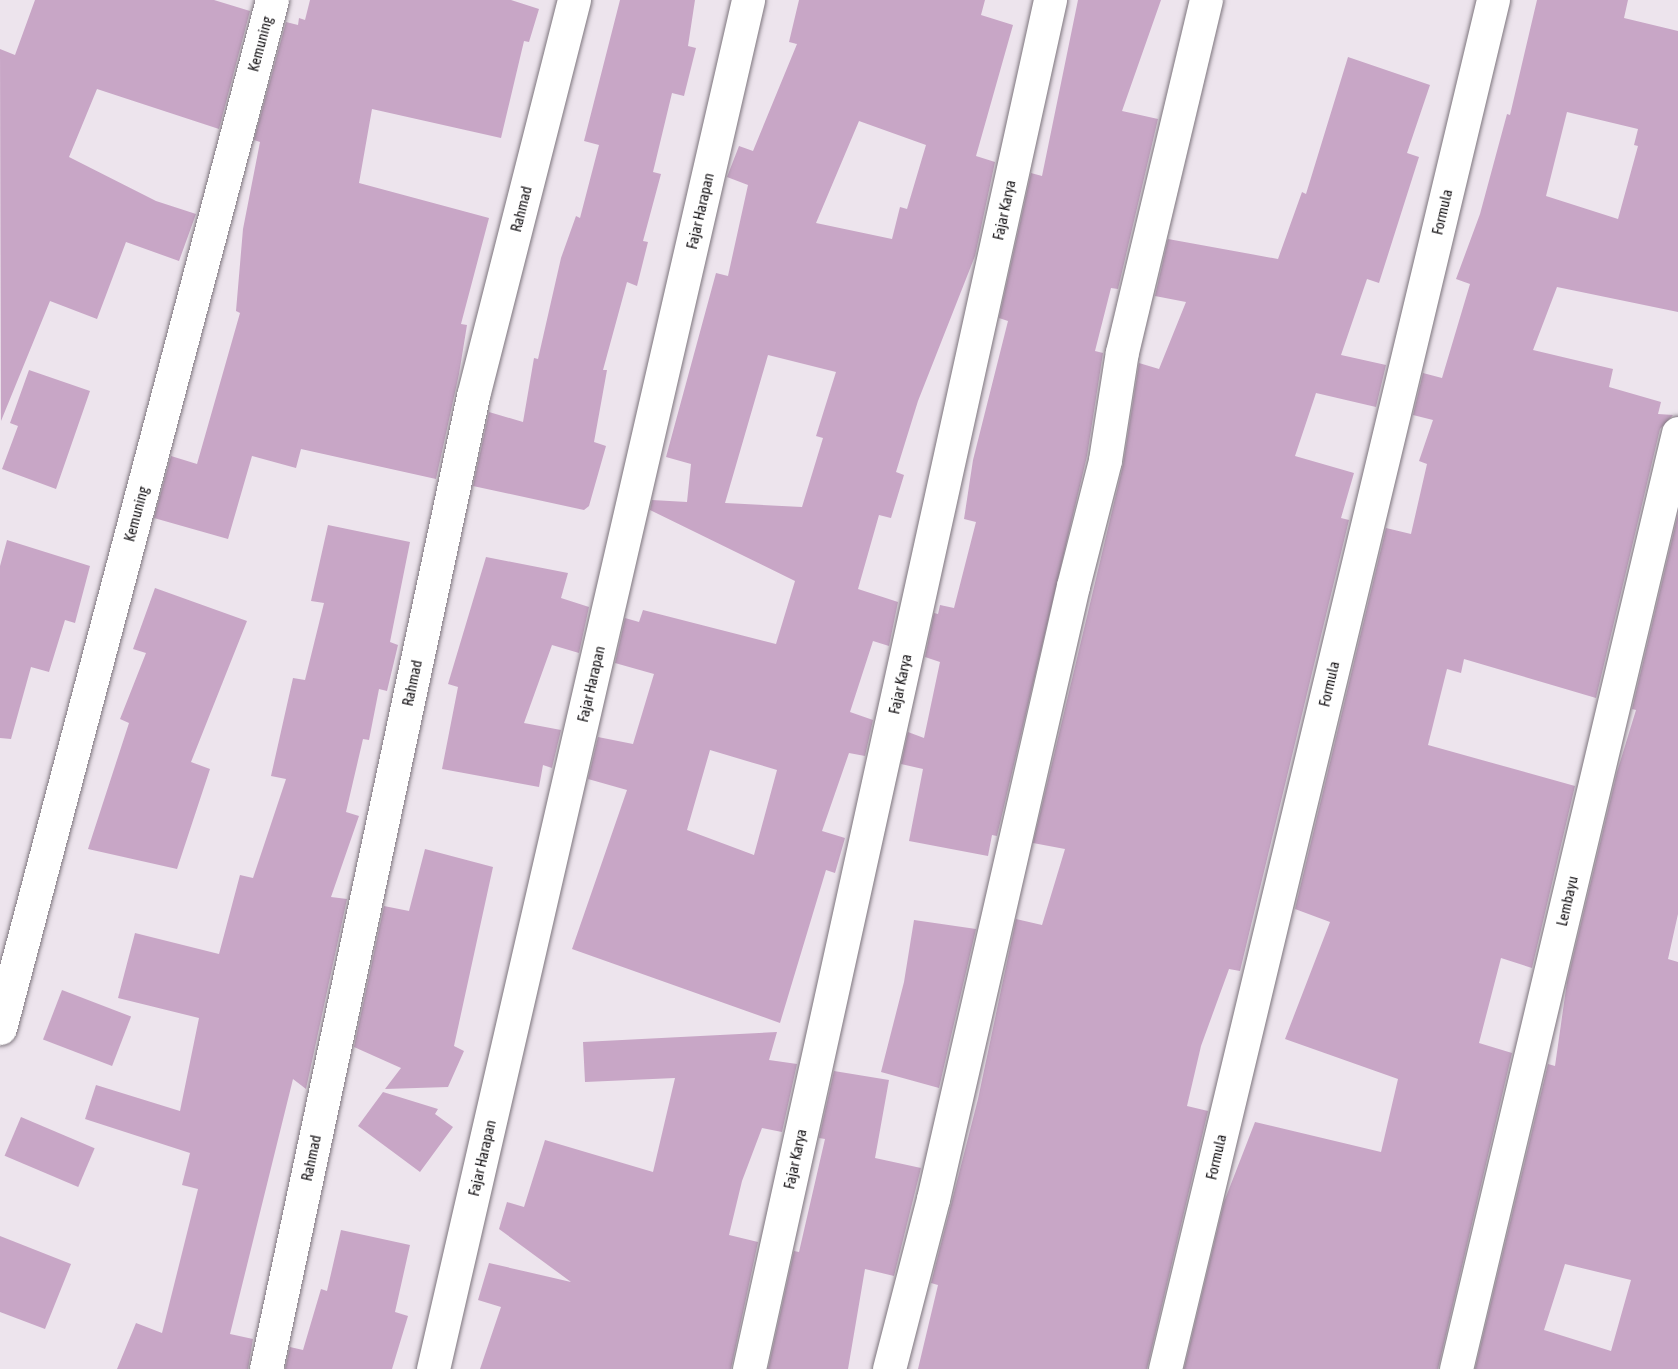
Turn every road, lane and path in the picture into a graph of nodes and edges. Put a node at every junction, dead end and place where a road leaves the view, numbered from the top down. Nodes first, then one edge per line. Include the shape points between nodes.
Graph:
1 (272, 0) edge
2 (574, 0) edge
3 (748, 0) edge
4 (1050, 0) edge
5 (1206, 0) edge
6 (1493, 0) edge
7 (1678, 433) edge
8 (0, 1028) edge
9 (266, 1369) edge
10 (433, 1369) edge
11 (749, 1369) edge
12 (890, 1369) edge
13 (1165, 1369) edge
14 (1456, 1369) edge

1 - 8 street, Kemuning
2 - 9 street, Rahmad via 473,396
3 - 10 street, Fajar Harapan
4 - 11 street, Fajar Karya
5 - 12 street via 1122,352 1106,460 1070,597 933,1199
6 - 13 street, Formula
7 - 14 street, Lembayu

